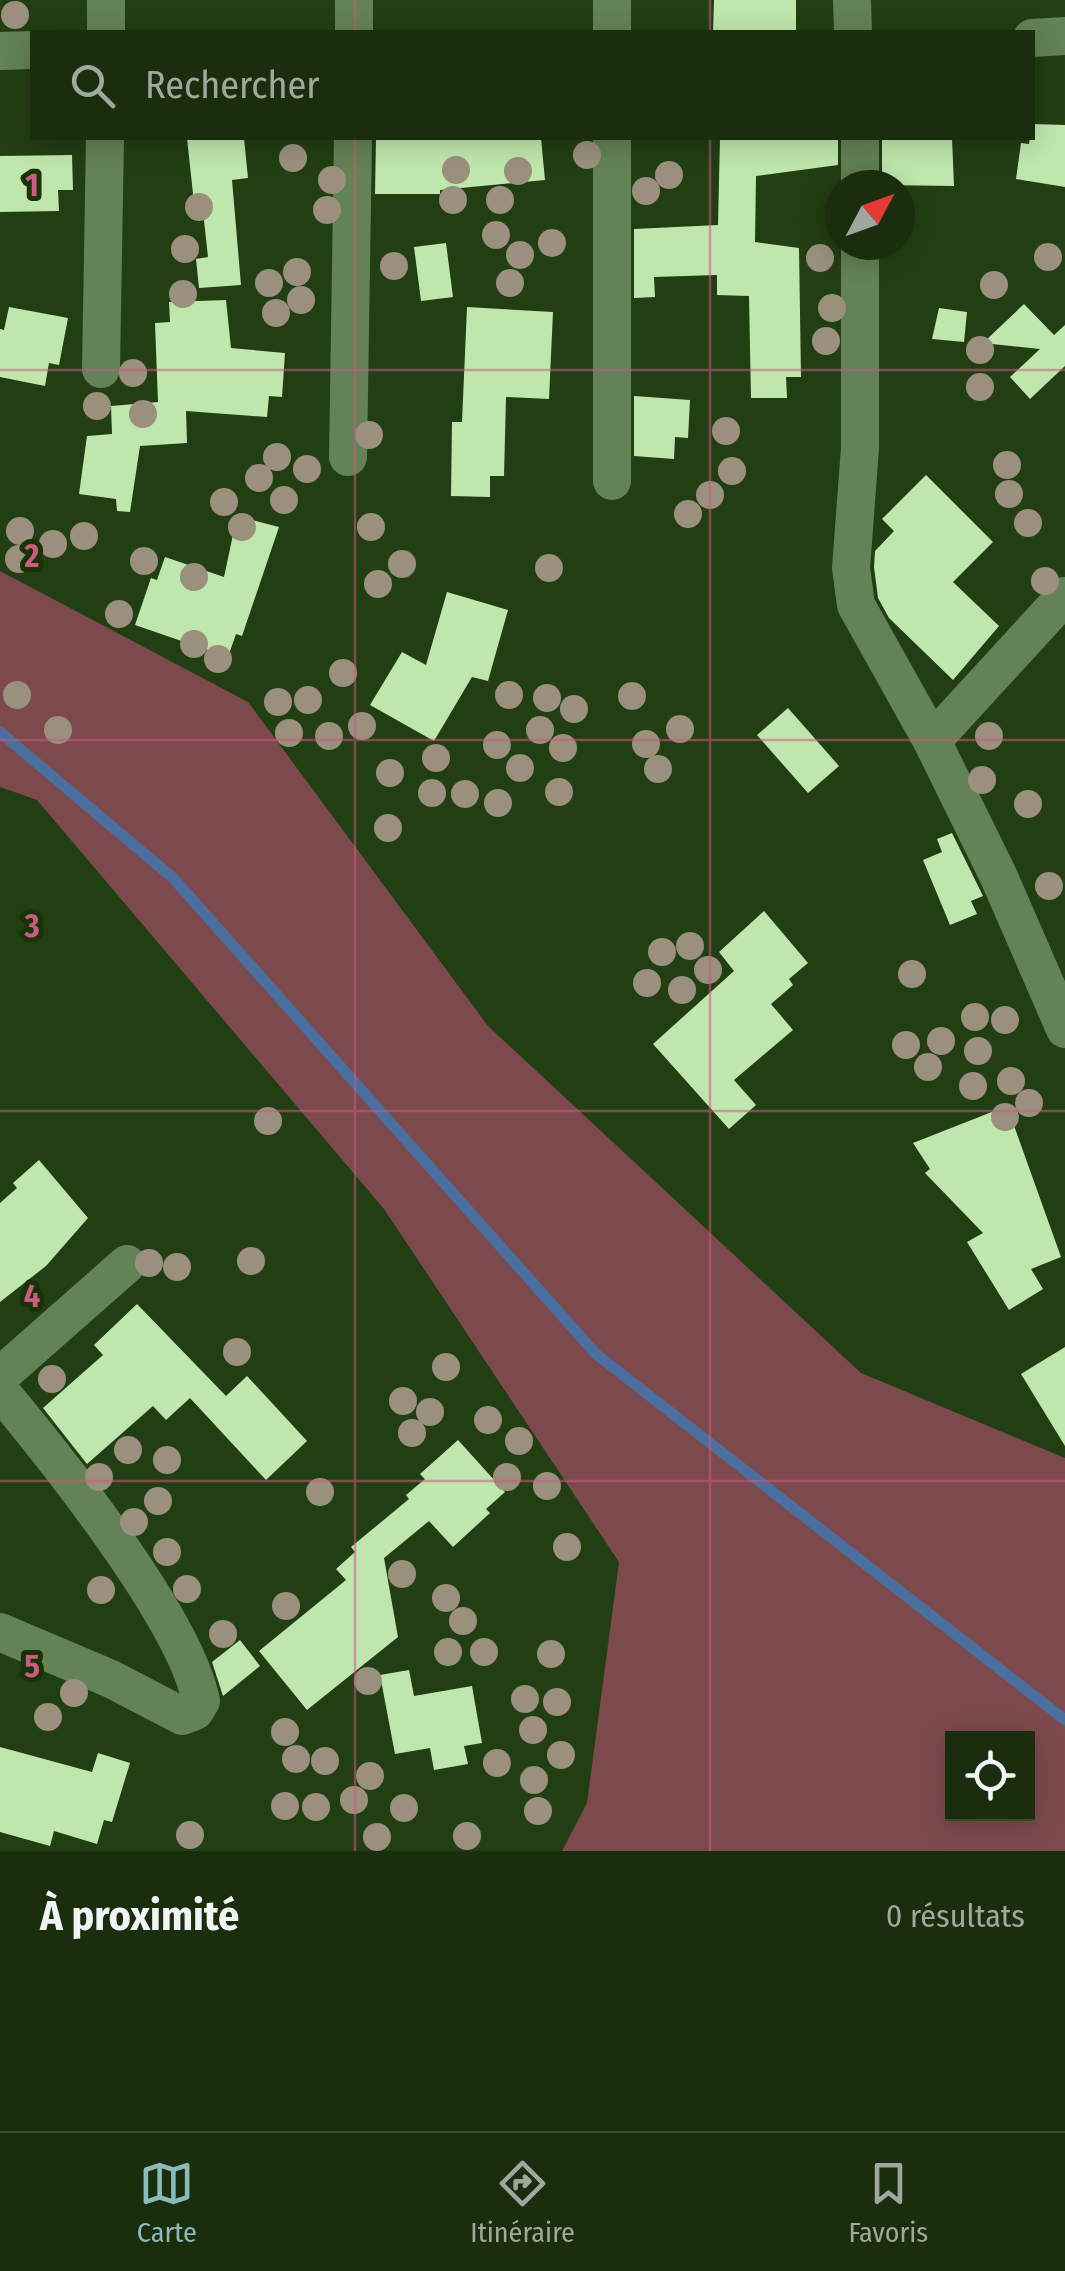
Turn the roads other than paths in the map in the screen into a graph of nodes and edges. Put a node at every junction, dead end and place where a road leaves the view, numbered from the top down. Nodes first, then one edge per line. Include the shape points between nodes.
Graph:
1 (106, 0) edge
2 (354, 0) edge
3 (612, 0) edge
4 (852, 0) edge
5 (106, 30) edge
6 (354, 30) edge
7 (612, 30) edge
8 (853, 30) edge
9 (1065, 36) edge
10 (1035, 38) edge
11 (30, 50) edge
12 (0, 51) edge
13 (105, 140) edge
14 (353, 140) edge
15 (612, 140) edge
16 (860, 140) edge
17 (860, 170) edge
18 (860, 260) edge
19 (101, 370) dead end
20 (348, 457) dead end
21 (612, 481) dead end
22 (1065, 596) edge
23 (932, 741) junction
24 (1065, 1029) edge
25 (126, 1264) dead end
26 (0, 1376) edge
27 (0, 1391) edge
28 (0, 1632) edge

1 - 5 street
2 - 6 street
3 - 7 street
4 - 8 street
9 - 10 street
11 - 12 street
13 - 19 street
14 - 20 street
15 - 21 street
16 - 17 street
18 - 23 street via 856,605
22 - 23 street
23 - 24 street
25 - 26 street
27 - 28 street via 142,1582 185,1652 201,1701 182,1716

